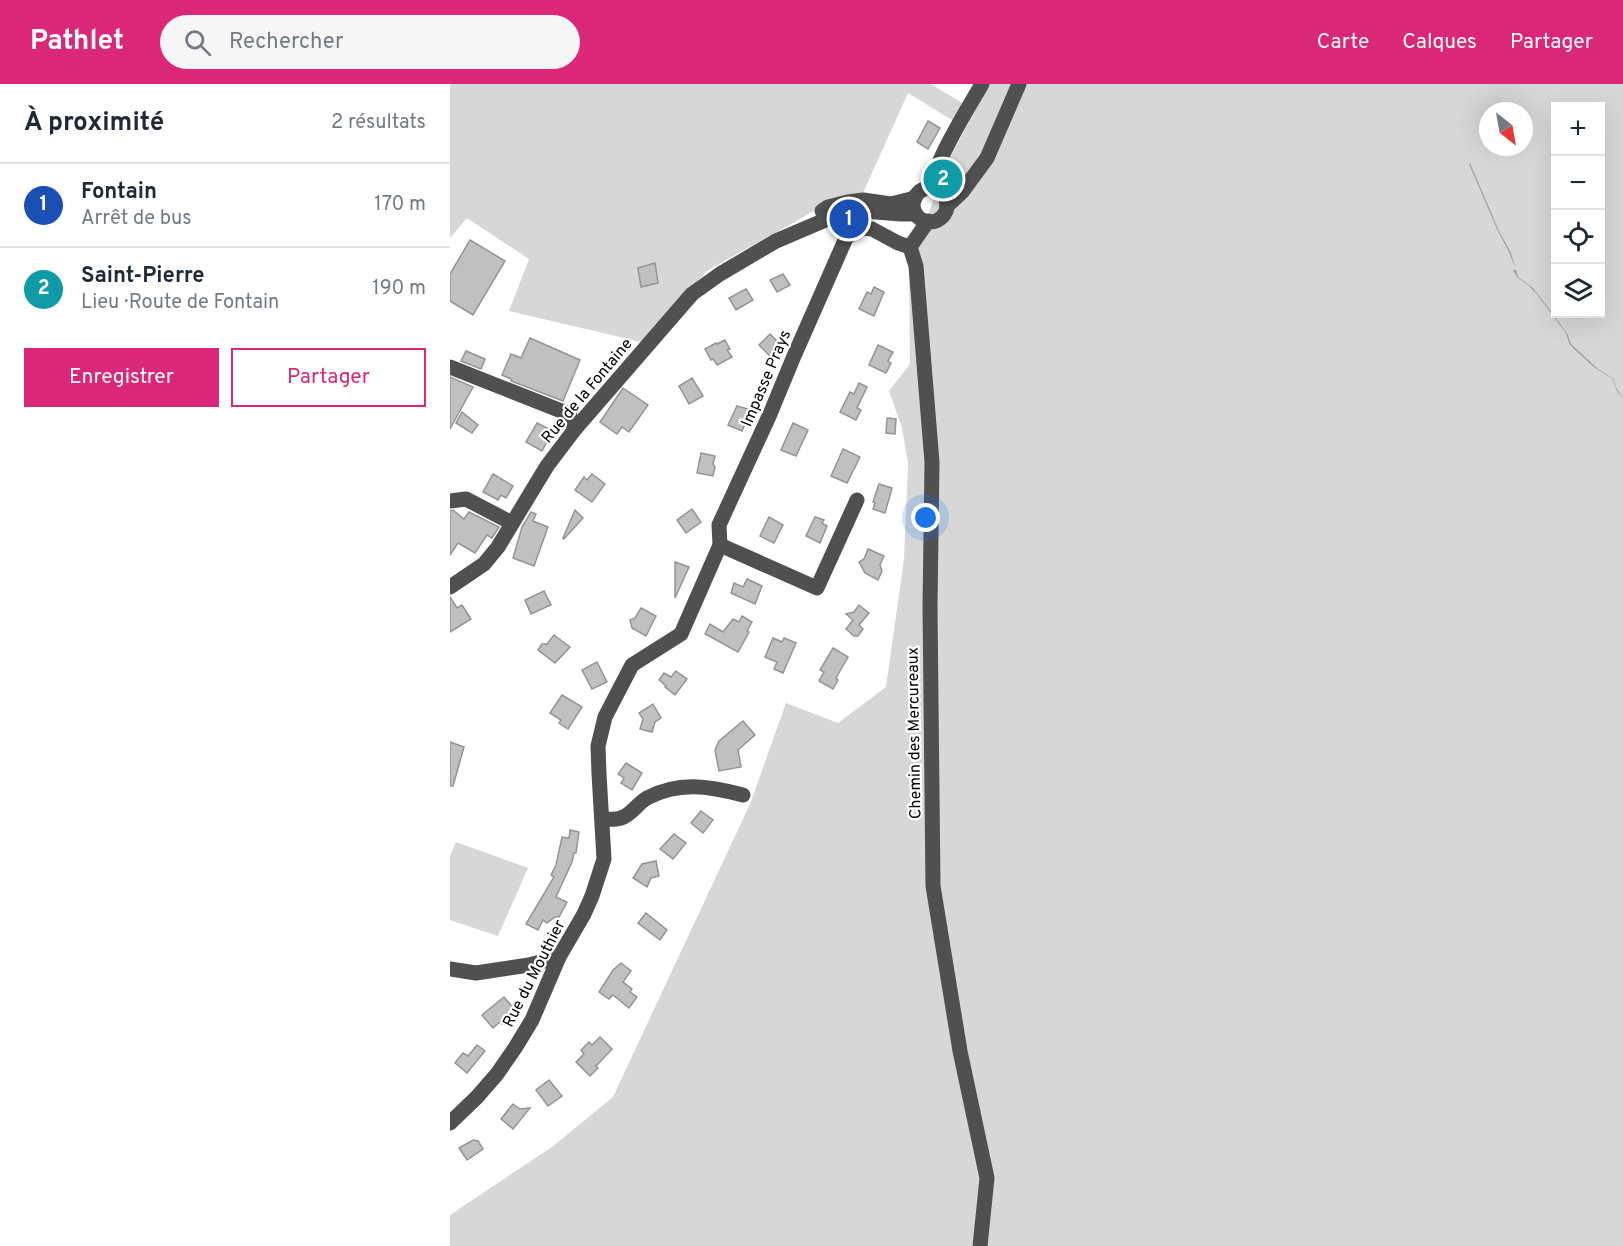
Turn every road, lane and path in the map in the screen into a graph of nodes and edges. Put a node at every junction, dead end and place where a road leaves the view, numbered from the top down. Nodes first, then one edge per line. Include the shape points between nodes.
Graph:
1 (982, 84) edge
2 (1019, 84) edge
3 (940, 195) junction
4 (915, 198) junction
5 (922, 218) junction
6 (776, 241) junction
7 (910, 247) junction
8 (450, 367) edge
9 (575, 429) junction
10 (857, 500) dead end
11 (450, 501) edge
12 (512, 523) junction
13 (720, 545) junction
14 (450, 587) edge
15 (681, 634) joint
16 (743, 795) dead end
17 (603, 819) junction
18 (559, 957) junction
19 (450, 969) edge
20 (450, 1123) edge
21 (980, 1246) edge

1 - 3 street via 932,181
2 - 3 street via 1000,128 957,182
3 - 4 street via 922,190
3 - 5 street via 943,216 934,221
4 - 5 street
4 - 6 street, Rue de la Fontaine via 891,204 863,200 828,207
5 - 6 street, Rue de la Fontaine via 863,211 837,215
5 - 7 street
6 - 9 street, Rue de la Fontaine via 692,294
7 - 13 street, Impasse Prays via 872,229 857,230 846,238 719,525
7 - 21 street, Chemin des Mercureaux via 916,266 932,462 933,886 960,1051 987,1178
8 - 9 street via 569,414
9 - 12 street, Rue de la Fontaine via 546,466
10 - 13 street via 817,588
11 - 12 street via 466,499
12 - 14 street, Rue de la Fontaine via 484,564
13 - 15 street, Impasse Prays
15 - 17 street, Rue du Mouthier via 632,665 605,717 598,746
16 - 17 street via 690,785 646,798 623,818
17 - 18 street, Rue du Mouthier via 604,859 584,914
18 - 19 street via 476,973
18 - 20 street, Rue du Mouthier via 532,1020 515,1048 497,1074

